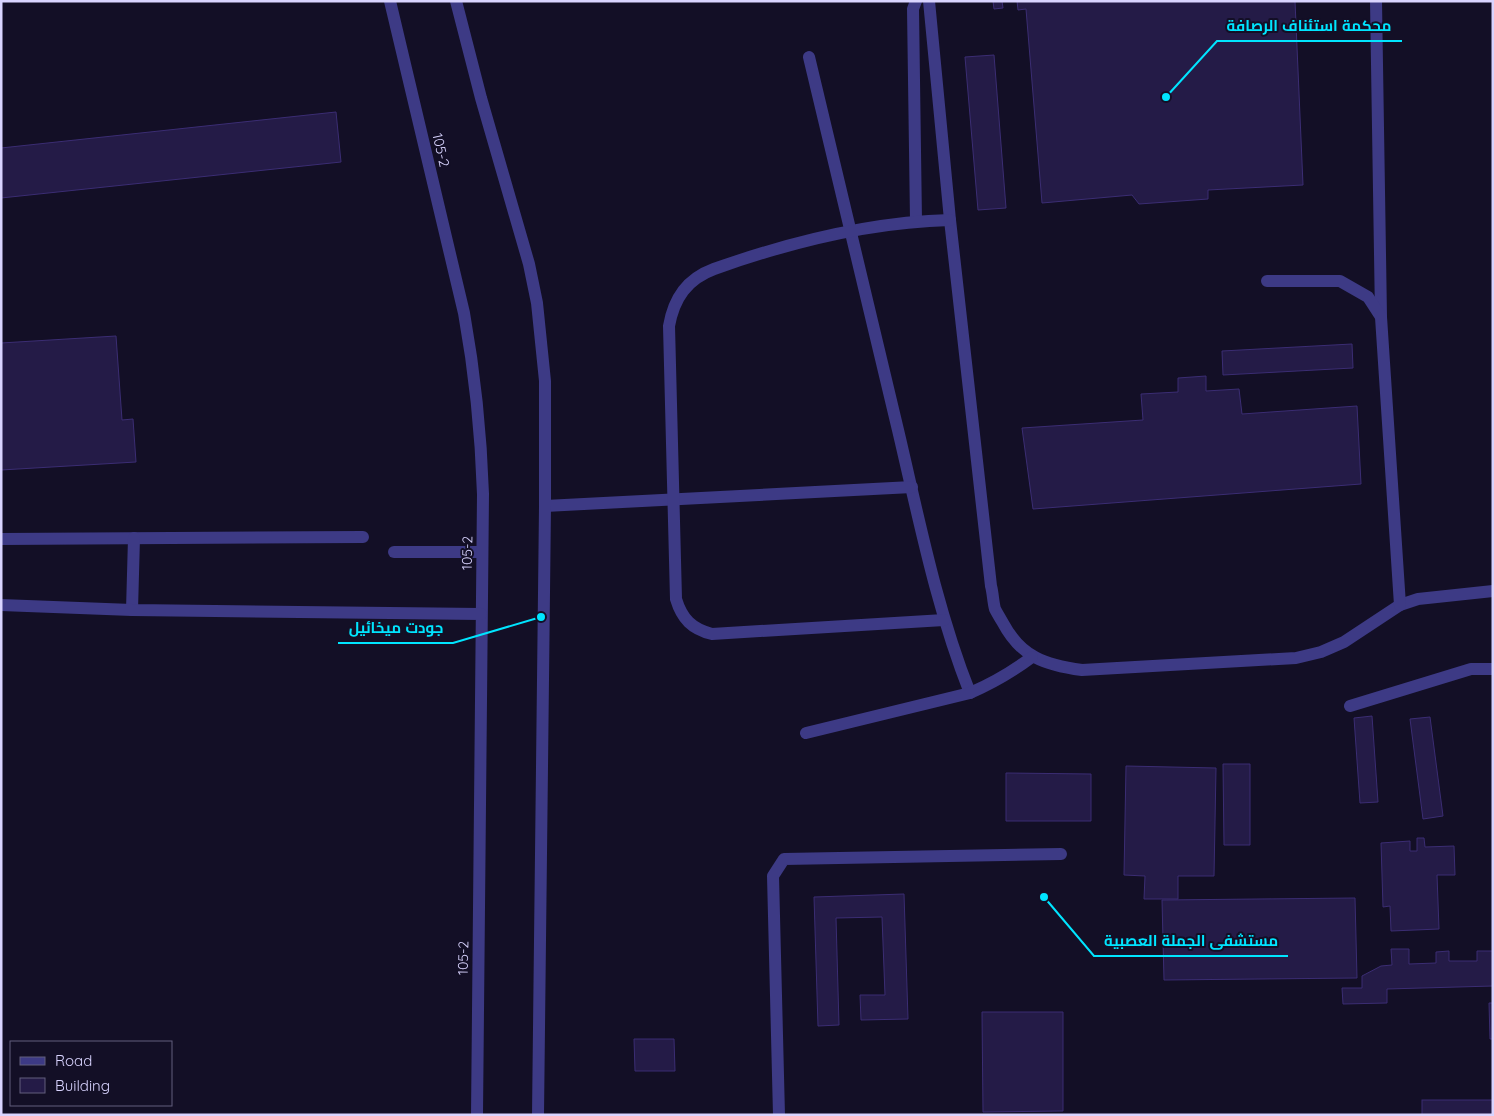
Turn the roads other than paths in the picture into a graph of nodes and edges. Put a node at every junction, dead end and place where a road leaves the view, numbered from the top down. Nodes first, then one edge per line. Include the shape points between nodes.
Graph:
1 (390, 1) edge
2 (456, 1) edge
3 (916, 1) edge
4 (929, 1) edge
5 (1376, 1) edge
6 (809, 57) dead end
7 (950, 220) junction
8 (916, 221) junction
9 (852, 232) junction
10 (1267, 281) dead end
11 (1381, 317) junction
12 (912, 487) junction
13 (674, 499) junction
14 (545, 506) junction
15 (364, 537) dead end
16 (134, 538) junction
17 (1, 539) edge
18 (394, 552) dead end
19 (482, 552) junction
20 (1493, 591) edge
21 (1, 605) edge
22 (1400, 605) junction
23 (132, 610) junction
24 (482, 614) junction
25 (944, 620) junction
26 (1032, 657) junction
27 (1493, 669) edge
28 (970, 693) junction
29 (1350, 706) dead end
30 (806, 733) dead end
31 (1061, 854) dead end
32 (476, 1115) edge
33 (538, 1115) edge
34 (780, 1115) edge

1 - 19 street, 105-2 via 472,358 481,448
2 - 14 street via 537,302 545,381
3 - 8 street
4 - 7 street
5 - 11 street
6 - 9 street
7 - 8 street
7 - 26 street via 995,609 1009,634
8 - 9 street
9 - 12 street
9 - 13 street via 751,256 702,273 683,290 676,301 669,326
10 - 11 street via 1340,281 1368,297
11 - 22 street
12 - 13 street
12 - 25 street
13 - 14 street
13 - 25 street via 676,599 685,620 702,632 722,634
14 - 33 street
15 - 16 street
16 - 17 street
16 - 23 street
18 - 19 street
19 - 24 street, 105-2
20 - 22 street via 1418,599
21 - 23 street
22 - 26 street via 1344,642 1296,658 1082,670 1058,667
23 - 24 street
24 - 32 street, 105-2
25 - 28 street
26 - 28 street via 993,683
27 - 29 street via 1471,669
28 - 30 street
31 - 34 street via 784,859 773,876

